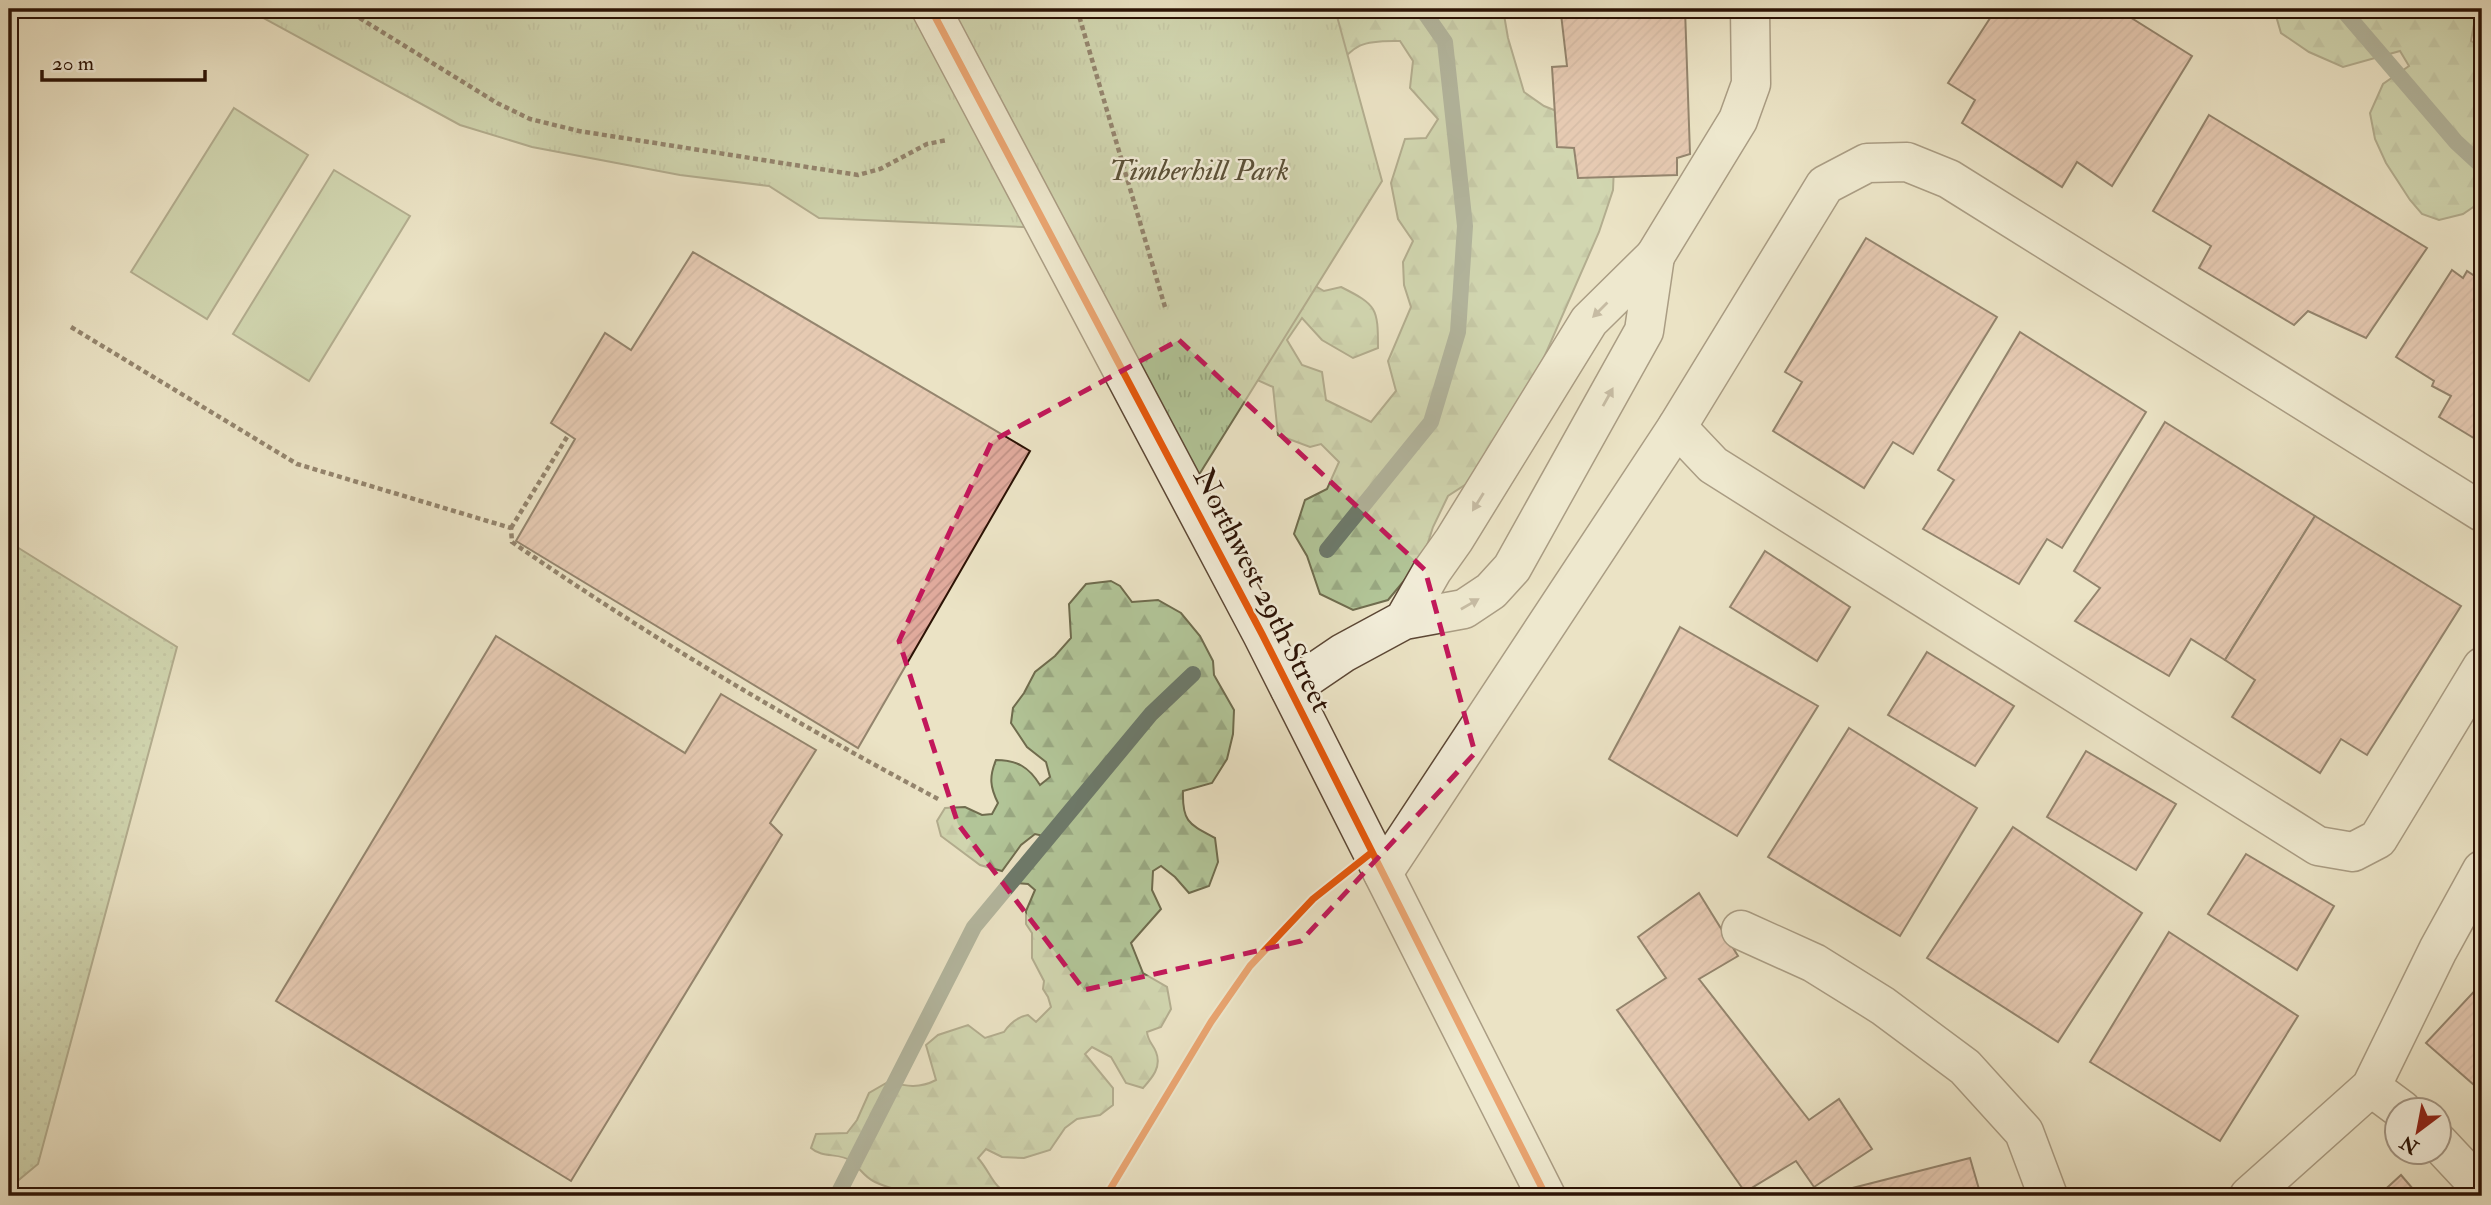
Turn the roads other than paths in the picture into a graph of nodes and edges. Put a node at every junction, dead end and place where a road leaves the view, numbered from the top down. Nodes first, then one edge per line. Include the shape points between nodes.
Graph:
1 (931, 9) edge
2 (1750, 9) edge
3 (1655, 256) junction
4 (1532, 414) junction
5 (1677, 428) junction
6 (1579, 447) junction
7 (2482, 512) edge
8 (1404, 620) junction
9 (2482, 667) edge
10 (1290, 689) junction
11 (2482, 870) edge
12 (1383, 873) junction
13 (1741, 930) dead end
14 (2371, 1087) junction
15 (2383, 1096) edge
16 (2452, 1157) edge
17 (2482, 1189) edge
18 (1546, 1196) edge
19 (2048, 1196) edge
20 (2249, 1196) edge

1 - 10 street, Northwest 29th Street
2 - 3 street via 1751,84 1738,120
3 -> 4 street via 1589,321
6 -> 3 street via 1644,331
4 - 6 street
4 -> 8 street
5 - 7 street via 1825,185 1867,163 1907,162 1949,179
5 - 9 street via 1713,465 2318,846 2353,852 2378,839
5 - 12 street
8 -> 6 street via 1464,609 1491,591 1512,568
8 - 10 street
10 - 12 street, Northwest 29th Street
11 - 14 street
12 - 18 street, Northwest 29th Street
13 - 19 street via 1814,963 1883,1006 1965,1067 2024,1132
14 - 15 street
14 - 20 street
16 - 17 street

